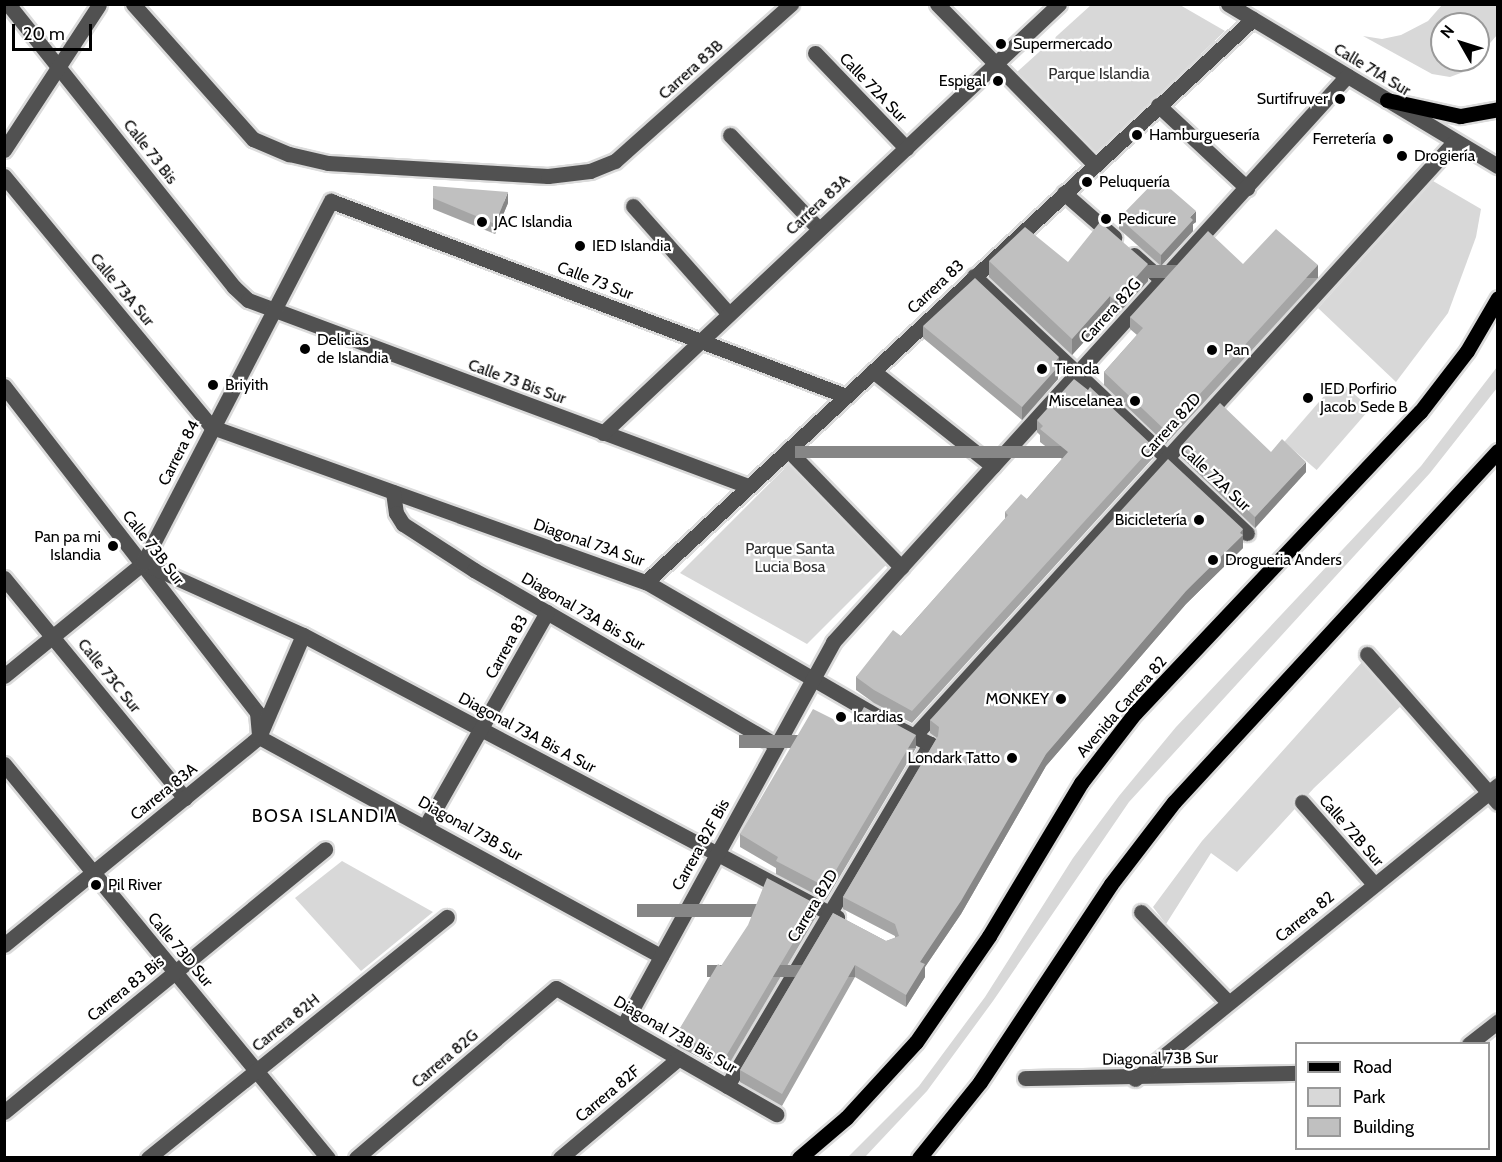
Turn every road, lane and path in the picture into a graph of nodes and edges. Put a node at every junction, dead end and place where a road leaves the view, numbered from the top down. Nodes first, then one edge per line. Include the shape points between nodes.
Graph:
1 (8, 4) edge
2 (133, 4) edge
3 (791, 4) edge
4 (937, 4) edge
5 (1059, 4) edge
6 (1228, 4) edge
7 (99, 5) edge
8 (1253, 19) junction
9 (815, 53) dead end
10 (997, 63) junction
11 (59, 67) junction
12 (1347, 76) junction
13 (1387, 100) junction
14 (1158, 105) junction
15 (1497, 110) edge
16 (730, 135) dead end
17 (1455, 141) junction
18 (906, 148) junction
19 (4, 150) edge
20 (1095, 165) junction
21 (1497, 166) edge
22 (4, 176) edge
23 (1246, 188) junction
24 (1065, 193) junction
25 (331, 201) joint
26 (633, 206) dead end
27 (819, 230) junction
28 (974, 276) junction
29 (1162, 280) junction
30 (1497, 298) edge
31 (273, 311) junction
32 (729, 314) junction
33 (702, 340) junction
34 (873, 370) junction
35 (1078, 374) junction
36 (4, 386) edge
37 (846, 396) junction
38 (212, 427) junction
39 (603, 433) junction
40 (788, 450) junction
41 (1497, 451) edge
42 (1167, 457) junction
43 (993, 466) junction
44 (748, 486) junction
45 (393, 492) junction
46 (1247, 533) dead end
47 (142, 563) junction
48 (901, 567) junction
49 (4, 578) edge
50 (646, 582) junction
51 (547, 612) junction
52 (303, 635) junction
53 (52, 636) junction
54 (1366, 654) dead end
55 (4, 675) edge
56 (811, 680) junction
57 (482, 730) junction
58 (914, 736) junction
59 (259, 737) junction
60 (930, 744) joint
61 (776, 745) junction
62 (4, 764) edge
63 (1494, 794) edge
64 (185, 798) junction
65 (1302, 802) dead end
66 (426, 825) junction
67 (325, 849) dead end
68 (717, 854) junction
69 (93, 873) junction
70 (1374, 884) junction
71 (1141, 912) dead end
72 (830, 914) junction
73 (447, 917) dead end
74 (850, 924) edge
75 (4, 945) edge
76 (661, 956) junction
77 (175, 972) junction
78 (556, 988) joint
79 (1228, 1002) junction
80 (1497, 1021) edge
81 (623, 1026) junction
82 (1471, 1042) edge
83 (679, 1058) junction
84 (256, 1071) junction
85 (1295, 1073) edge
86 (1025, 1078) dead end
87 (1135, 1078) junction
88 (727, 1086) junction
89 (4, 1112) edge
90 (776, 1114) dead end
91 (148, 1158) edge
92 (328, 1158) edge
93 (356, 1158) edge
94 (560, 1158) edge
95 (799, 1158) edge
96 (919, 1158) edge

1 - 11 street, Calle 73 Bis
2 - 3 street, Carrera 83B via 253,139 289,154 328,163 548,176 590,171 615,161
4 - 10 street
5 - 10 street, Carrera 83A
6 - 8 street, Calle 71A Sur
7 - 11 street
8 - 12 street, Calle 71A Sur
8 - 14 street, Carrera 83
9 - 18 street, Calle 72A Sur
10 - 18 street, Carrera 83A
10 - 20 street
11 - 19 street
11 - 31 street, Calle 73 Bis via 234,287 248,300
12 - 13 street, Calle 71A Sur
12 - 23 street, Carrera 82G
13 - 15 main road via 1460,116
13 - 17 street, Calle 71A Sur
14 - 20 street, Carrera 83
14 - 23 street
16 - 27 street
17 - 21 street, Calle 71A Sur
17 - 42 street, Carrera 82D
18 - 27 street, Carrera 83A
20 - 24 street, Carrera 83
22 - 38 street, Calle 73A Sur
23 - 29 street, Carrera 82G
24 - 28 street, Carrera 83
24 - 29 street
25 - 31 street, Carrera 84
25 - 33 street, Calle 73 Sur
26 - 32 street
27 - 32 street, Carrera 83A
28 - 34 street, Carrera 83
28 - 35 street, Calle 72A Sur
29 - 35 street, Carrera 82G
30 - 95 main road, Avenida Carrera 82 via 1467,351 1420,412 1110,745 1058,817 989,936 923,1033 846,1118
31 - 38 street, Carrera 84
31 - 39 street, Calle 73 Bis Sur
32 - 33 street, Carrera 83A
33 - 37 street, Calle 73 Sur
33 - 39 street, Carrera 83A
34 - 37 street, Carrera 83
34 - 43 street
35 - 42 street, Calle 72A Sur
35 - 43 street, Carrera 82G
36 - 47 street, Calle 73B Sur
37 - 40 street, Carrera 83
38 - 45 street, Diagonal 73A Sur
38 - 47 street, Carrera 84
39 - 44 street, Calle 73 Bis Sur
40 - 44 street, Carrera 83
40 - 48 street
41 - 96 main road via 1174,802 1111,884 980,1082
42 - 46 street, Calle 72A Sur
42 - 58 street, Carrera 82D
43 - 48 street, Carrera 82G
44 - 50 street, Carrera 83
45 - 50 street, Diagonal 73A Sur
45 - 51 street, Diagonal 73A Bis Sur via 396,513 403,524
47 - 52 street, Diagonal 73A Bis A Sur
47 - 53 street, Carrera 84
47 - 59 street, Calle 73B Sur via 257,712
48 - 56 street, Carrera 82G via 833,642
49 - 53 street, Calle 73C Sur
50 - 56 street, Diagonal 73A Sur
51 - 57 street, Carrera 83
51 - 61 street, Diagonal 73A Bis Sur
52 - 57 street, Diagonal 73A Bis A Sur
52 - 59 street, Carrera 83A
53 - 55 street, Carrera 84
53 - 64 street, Calle 73C Sur
54 - 63 street
56 - 58 street, Diagonal 73A Sur
56 - 61 street, Carrera 82F Bis
57 - 66 street, Carrera 83
57 - 68 street, Diagonal 73A Bis A Sur
58 - 60 street, Diagonal 73A Sur
59 - 64 street, Carrera 83A
59 - 66 street, Diagonal 73B Sur
60 - 72 street, Carrera 82D
61 - 68 street, Carrera 82F Bis
62 - 69 street, Calle 73D Sur
63 - 70 street, Carrera 82
64 - 69 street, Carrera 83A
65 - 70 street, Calle 72B Sur
66 - 76 street, Diagonal 73B Sur
67 - 77 street, Carrera 83 Bis
68 - 72 street, Diagonal 73A Bis A Sur
68 - 76 street, Carrera 82F Bis
69 - 75 street, Carrera 83A
69 - 77 street, Calle 73D Sur
70 - 79 street, Carrera 82
71 - 79 street
72 - 74 street, Diagonal 73A Bis A Sur
72 - 88 street, Carrera 82D
73 - 84 street, Carrera 82H
76 - 81 street, Carrera 82F Bis
77 - 84 street, Calle 73D Sur
77 - 89 street, Carrera 83 Bis
78 - 81 street, Diagonal 73B Bis Sur
78 - 93 street, Carrera 82G
79 - 87 street, Carrera 82
80 - 82 street
81 - 83 street, Diagonal 73B Bis Sur
83 - 88 street, Diagonal 73B Bis Sur
83 - 94 street, Carrera 82F
84 - 91 street, Carrera 82H
84 - 92 street, Calle 73D Sur
85 - 87 street, Diagonal 73B Sur
86 - 87 street, Diagonal 73B Sur
88 - 90 street, Diagonal 73B Bis Sur

